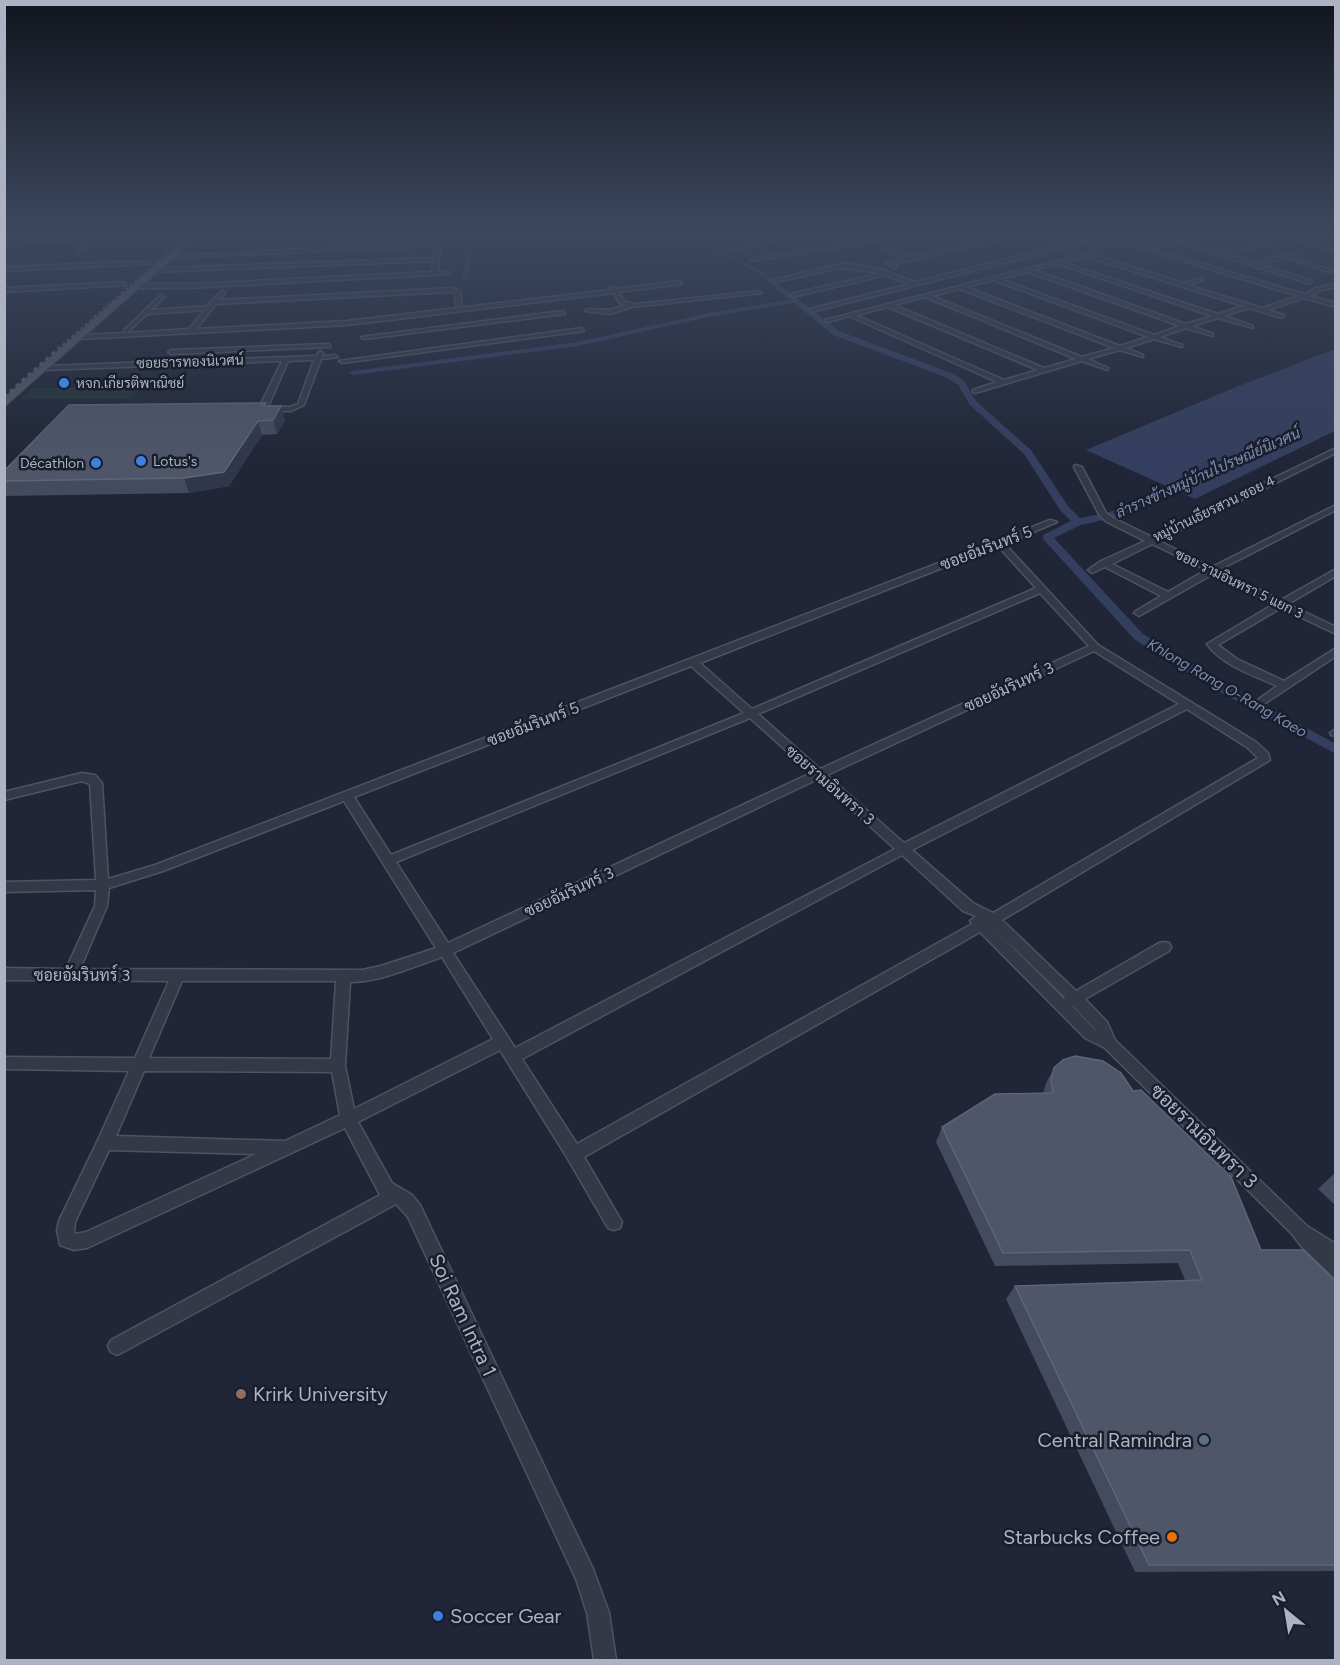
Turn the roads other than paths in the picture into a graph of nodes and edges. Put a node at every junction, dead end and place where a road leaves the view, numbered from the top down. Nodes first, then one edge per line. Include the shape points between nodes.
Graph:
1 (474, 307) edge
2 (96, 308) edge
3 (114, 308) edge
4 (150, 308) edge
5 (447, 308) edge
6 (466, 308) edge
7 (624, 308) edge
8 (821, 308) edge
9 (879, 308) edge
10 (895, 308) edge
11 (956, 308) edge
12 (1015, 308) edge
13 (1075, 308) edge
14 (1132, 308) edge
15 (1194, 308) edge
16 (1243, 308) edge
17 (1254, 308) edge
18 (1269, 308) edge
19 (208, 309) joint
20 (812, 310) dead end
21 (1262, 310) junction
22 (588, 311) dead end
23 (145, 312) junction
24 (409, 313) junction
25 (563, 314) dead end
26 (851, 315) junction
27 (1218, 316) junction
28 (1282, 316) dead end
29 (828, 320) dead end
30 (482, 323) junction
31 (75, 326) dead end
32 (1187, 327) junction
33 (1251, 327) dead end
34 (193, 329) junction
35 (582, 330) dead end
36 (126, 331) junction
37 (83, 335) junction
38 (1211, 335) dead end
39 (1153, 336) junction
40 (364, 338) dead end
41 (492, 342) junction
42 (1180, 346) dead end
43 (1120, 348) junction
44 (197, 351) junction
45 (171, 352) dead end
46 (1141, 356) dead end
47 (335, 357) dead end
48 (318, 358) junction
49 (286, 359) junction
50 (1083, 359) junction
51 (342, 361) dead end
52 (192, 362) junction
53 (45, 368) junction
54 (1106, 369) dead end
55 (1045, 371) junction
56 (1005, 383) junction
57 (975, 391) dead end
58 (4, 404) edge
59 (1335, 450) edge
60 (1078, 467) dead end
61 (1335, 507) edge
62 (1053, 522) dead end
63 (1149, 540) junction
64 (1000, 543) junction
65 (1104, 563) junction
66 (1092, 570) dead end
67 (1212, 570) junction
68 (1335, 572) edge
69 (1043, 588) junction
70 (1168, 596) junction
71 (1280, 604) junction
72 (1139, 613) dead end
73 (1335, 631) edge
74 (1095, 647) junction
75 (1335, 651) edge
76 (693, 662) junction
77 (1284, 685) junction
78 (1260, 702) dead end
79 (1186, 705) junction
80 (750, 714) junction
81 (819, 774) junction
82 (4, 796) edge
83 (347, 796) junction
84 (904, 849) junction
85 (387, 861) junction
86 (103, 885) junction
87 (4, 887) edge
88 (986, 923) junction
89 (1164, 947) dead end
90 (444, 951) junction
91 (4, 974) edge
92 (70, 975) junction
93 (178, 975) junction
94 (343, 976) junction
95 (1076, 998) junction
96 (1061, 1006) junction
97 (502, 1042) junction
98 (1110, 1044) junction
99 (512, 1057) junction
100 (4, 1063) edge
101 (140, 1063) junction
102 (338, 1066) junction
103 (348, 1119) junction
104 (105, 1143) junction
105 (286, 1147) junction
106 (574, 1154) junction
107 (396, 1196) junction
108 (614, 1222) dead end
109 (1298, 1228) junction
110 (1335, 1254) edge
111 (1335, 1278) edge
112 (117, 1346) dead end
113 (605, 1660) edge

1 - 30 street
2 - 31 main road
3 - 37 main road
4 - 23 street
5 - 24 street
6 - 24 street
7 - 22 street
8 - 20 street
9 - 26 street
10 - 55 street
11 - 50 street
12 - 43 street
13 - 39 street
14 - 32 street
15 - 27 street
16 - 27 street
17 - 21 street
18 - 21 street
19 - 23 street
19 - 34 street
21 - 28 street
23 - 36 street
24 - 34 street via 337,324
25 - 30 street
26 - 29 street
26 - 56 street
27 - 32 street
27 - 33 street
30 - 40 street
30 - 41 street
32 - 38 street
32 - 39 street
34 - 36 street
34 - 37 street
35 - 41 street
36 - 37 street
37 - 53 main road
39 - 42 street
39 - 43 street
41 - 51 street
43 - 46 street
43 - 50 street
44 - 45 street
44 - 48 street via 325,346
44 - 52 street
47 - 48 street, ซอยธารทองนิเวศน์
48 - 49 street, ซอยธารทองนิเวศน์
48 - 49 street via 301,405 266,409
49 - 52 street, ซอยธารทองนิเวศน์
50 - 54 street
50 - 55 street
52 - 53 street, ซอยธารทองนิเวศน์
53 - 58 main road
55 - 56 street
56 - 57 street
59 - 63 street, หมู่บ้านเธียรสวน ซอย 4
60 - 63 street, ซอย รามอินทรา 5 แยก 3 via 1107,517
61 - 67 street
62 - 64 street, ซอยอัมรินทร์ 5
63 - 65 street, หมู่บ้านเธียรสวน ซอย 4
63 - 67 street, ซอย รามอินทรา 5 แยก 3
64 - 69 street
64 - 76 street, ซอยอัมรินทร์ 5
65 - 66 street, หมู่บ้านเธียรสวน ซอย 4
65 - 70 street
67 - 70 street
67 - 71 street, ซอย รามอินทรา 5 แยก 3
68 - 71 street
69 - 74 street
69 - 80 street
70 - 72 street
71 - 73 street, ซอย รามอินทรา 5 แยก 3
71 - 77 street via 1212,644 1224,656
74 - 79 street
74 - 81 street, ซอยอัมรินทร์ 3
75 - 77 street
76 - 80 street, ซอยรามอินทรา 3
76 - 83 street, ซอยอัมรินทร์ 5
77 - 78 street
79 - 84 street
79 - 88 street via 1252,745 1264,760
80 - 81 street, ซอยรามอินทรา 3
80 - 85 street
81 - 84 street, ซอยรามอินทรา 3
81 - 90 street, ซอยอัมรินทร์ 3
82 - 86 street via 91,778 96,783
83 - 85 street
83 - 86 street, ซอยอัมรินทร์ 5 via 159,868
84 - 88 street, ซอยรามอินทรา 3
84 - 99 street
85 - 90 street
86 - 87 street, ซอยอัมรินทร์ 5
86 - 92 street via 101,906
88 - 95 street, ซอยรามอินทรา 3
88 - 96 street, ซอยรามอินทรา 3
88 - 106 street
89 - 95 street
90 - 94 street, ซอยอัมรินทร์ 3 via 381,972
90 - 97 street
91 - 92 street, ซอยอัมรินทร์ 3
92 - 93 street, ซอยอัมรินทร์ 3
93 - 94 street, ซอยอัมรินทร์ 3
93 - 101 street
94 - 102 street, Soi Ram Intra 1
95 - 96 street
95 - 98 street, ซอยรามอินทรา 3 via 1102,1026
96 - 98 street, ซอยรามอินทรา 3 via 1090,1034
97 - 99 street
97 - 103 street
98 - 109 street, ซอยรามอินทรา 3
99 - 106 street
100 - 101 street
101 - 102 street
101 - 104 street
102 - 103 street, Soi Ram Intra 1
103 - 105 street
103 - 107 street, Soi Ram Intra 1 via 386,1190
104 - 105 street
104 - 105 street via 67,1221 66,1239 74,1242 87,1240
106 - 108 street
107 - 112 street
107 - 113 street, Soi Ram Intra 1 via 414,1212 586,1576 598,1613
109 - 110 street, ซอยรามอินทรา 3
109 - 111 street, ซอยรามอินทรา 3

